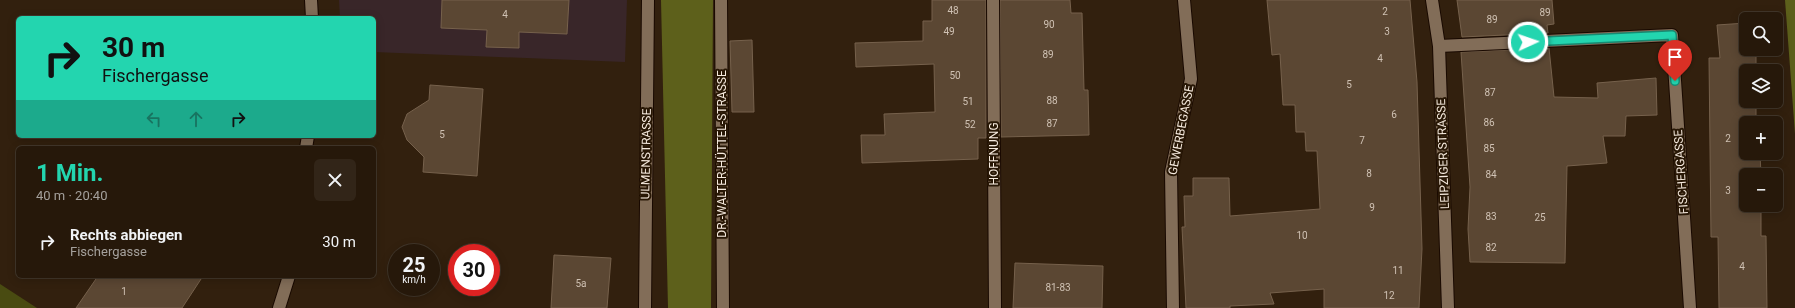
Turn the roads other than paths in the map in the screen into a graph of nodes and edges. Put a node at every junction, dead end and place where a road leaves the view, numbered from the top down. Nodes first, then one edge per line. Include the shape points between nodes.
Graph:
1 (311, 0) edge
2 (648, 0) edge
3 (722, 0) edge
4 (993, 0) edge
5 (1184, 0) edge
6 (1432, 0) edge
7 (312, 16) edge
8 (1439, 46) junction
9 (288, 278) edge
10 (279, 308) edge
11 (645, 308) edge
12 (724, 308) edge
13 (995, 308) edge
14 (1173, 308) edge
15 (1448, 308) edge
16 (1690, 308) edge

1 - 7 street
2 - 11 street, ULMENSTRASSE
3 - 12 street, DR.-WALTER-HÜTTEL-STRASSE
4 - 13 street, HOFFNUNG
5 - 14 street, GEWERBEGASSE via 1191,79 1171,172
6 - 8 street, LEIPZIGER STRASSE
8 - 15 street, LEIPZIGER STRASSE
8 - 16 street, FISCHERGASSE via 1672,35
9 - 10 street

